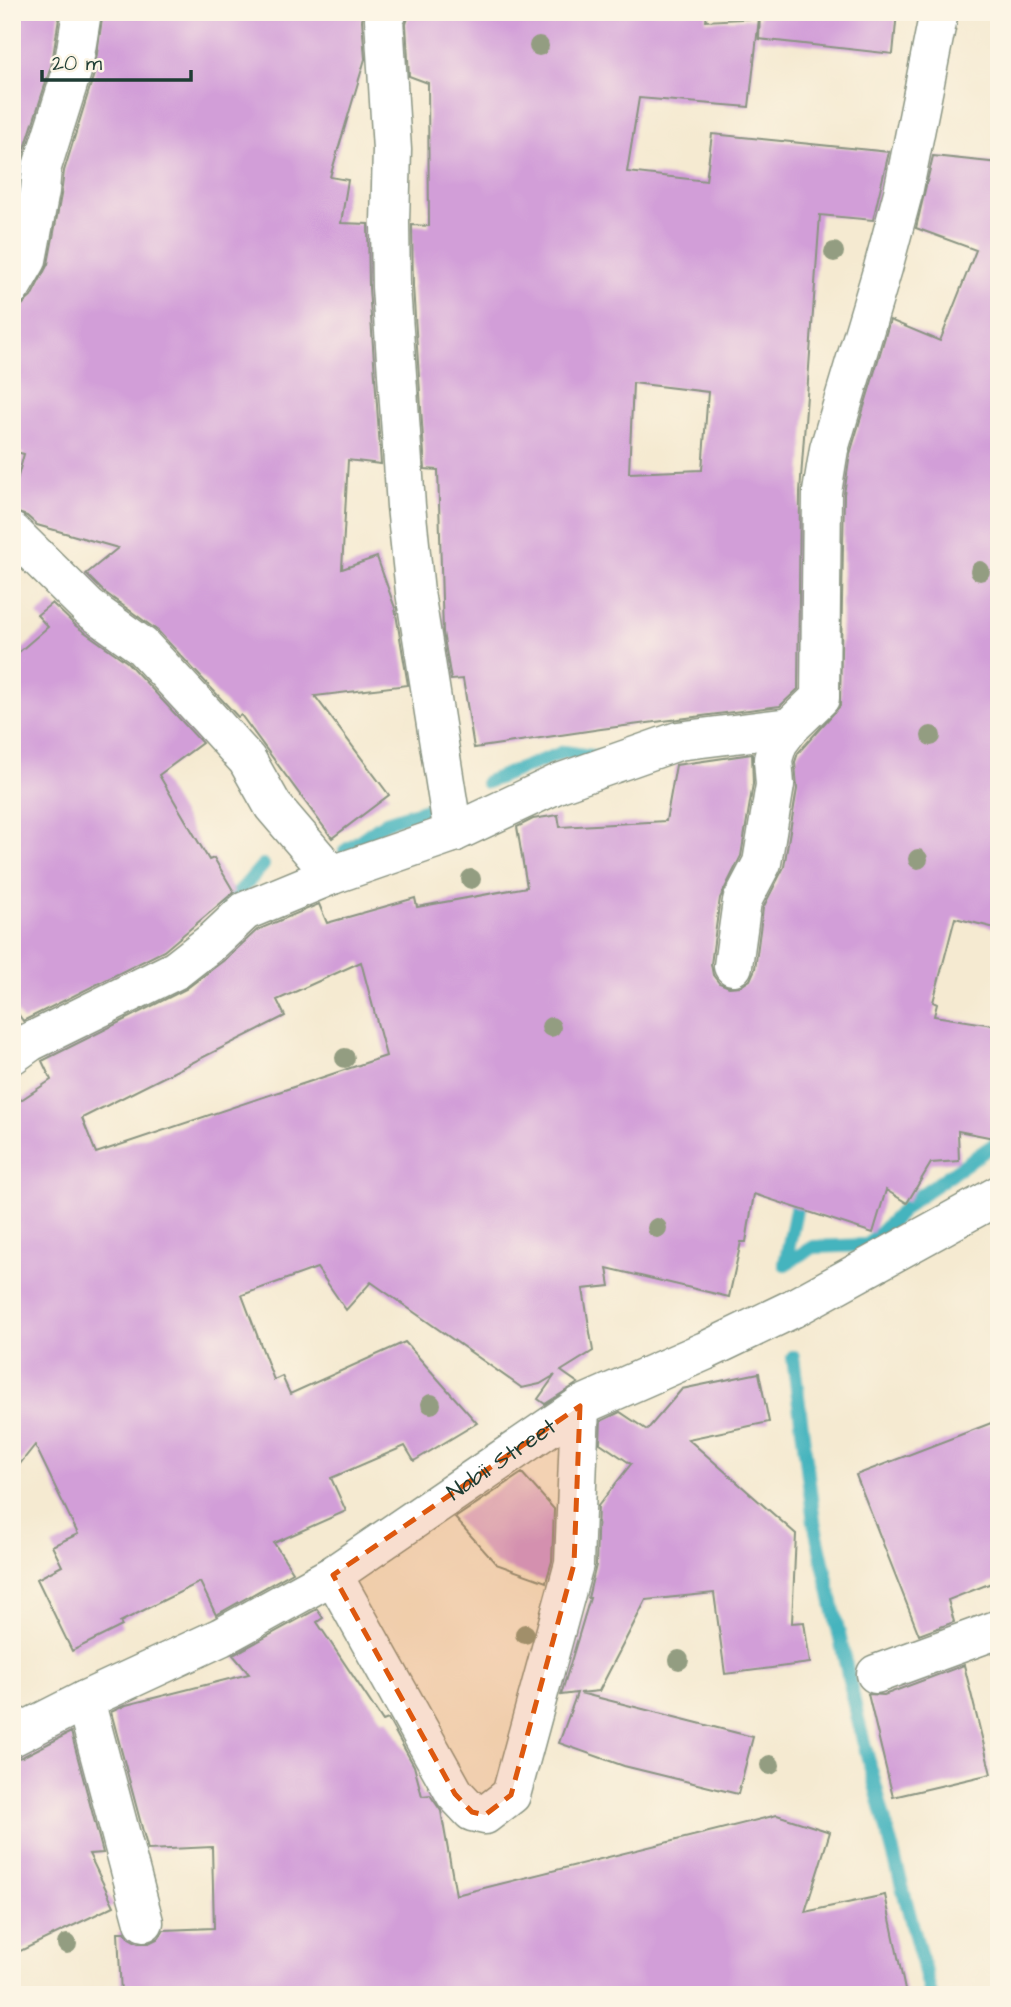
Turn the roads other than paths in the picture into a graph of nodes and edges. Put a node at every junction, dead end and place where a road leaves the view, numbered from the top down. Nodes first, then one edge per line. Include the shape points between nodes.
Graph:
1 (82, 12) edge
2 (388, 12) edge
3 (939, 12) edge
4 (12, 286) edge
5 (12, 531) edge
6 (790, 727) junction
7 (453, 833) junction
8 (332, 874) junction
9 (733, 966) dead end
10 (12, 1055) edge
11 (999, 1195) edge
12 (580, 1406) junction
13 (333, 1575) junction
14 (999, 1629) edge
15 (876, 1674) dead end
16 (85, 1700) junction
17 (12, 1737) edge
18 (145, 1922) dead end

1 - 4 street via 73,68 42,167 27,260
2 - 7 street via 384,19 391,150 391,286 406,506
3 - 6 street via 903,193 829,449 822,492 820,698
5 - 8 street via 89,608 142,646 184,691 247,760 273,806
6 - 7 street via 678,741 559,783
6 - 9 street via 773,759 775,785 762,863 743,901
7 - 8 street
8 - 10 street via 246,911 176,970
11 - 12 street, Nabii Street via 792,1309
12 - 13 street, Nabii Street
12 - 13 street via 574,1564 511,1796 485,1815 472,1812 455,1794
13 - 16 street, Nabii Street via 221,1637
14 - 15 street
16 - 17 street, Nabii Street
16 - 18 street

